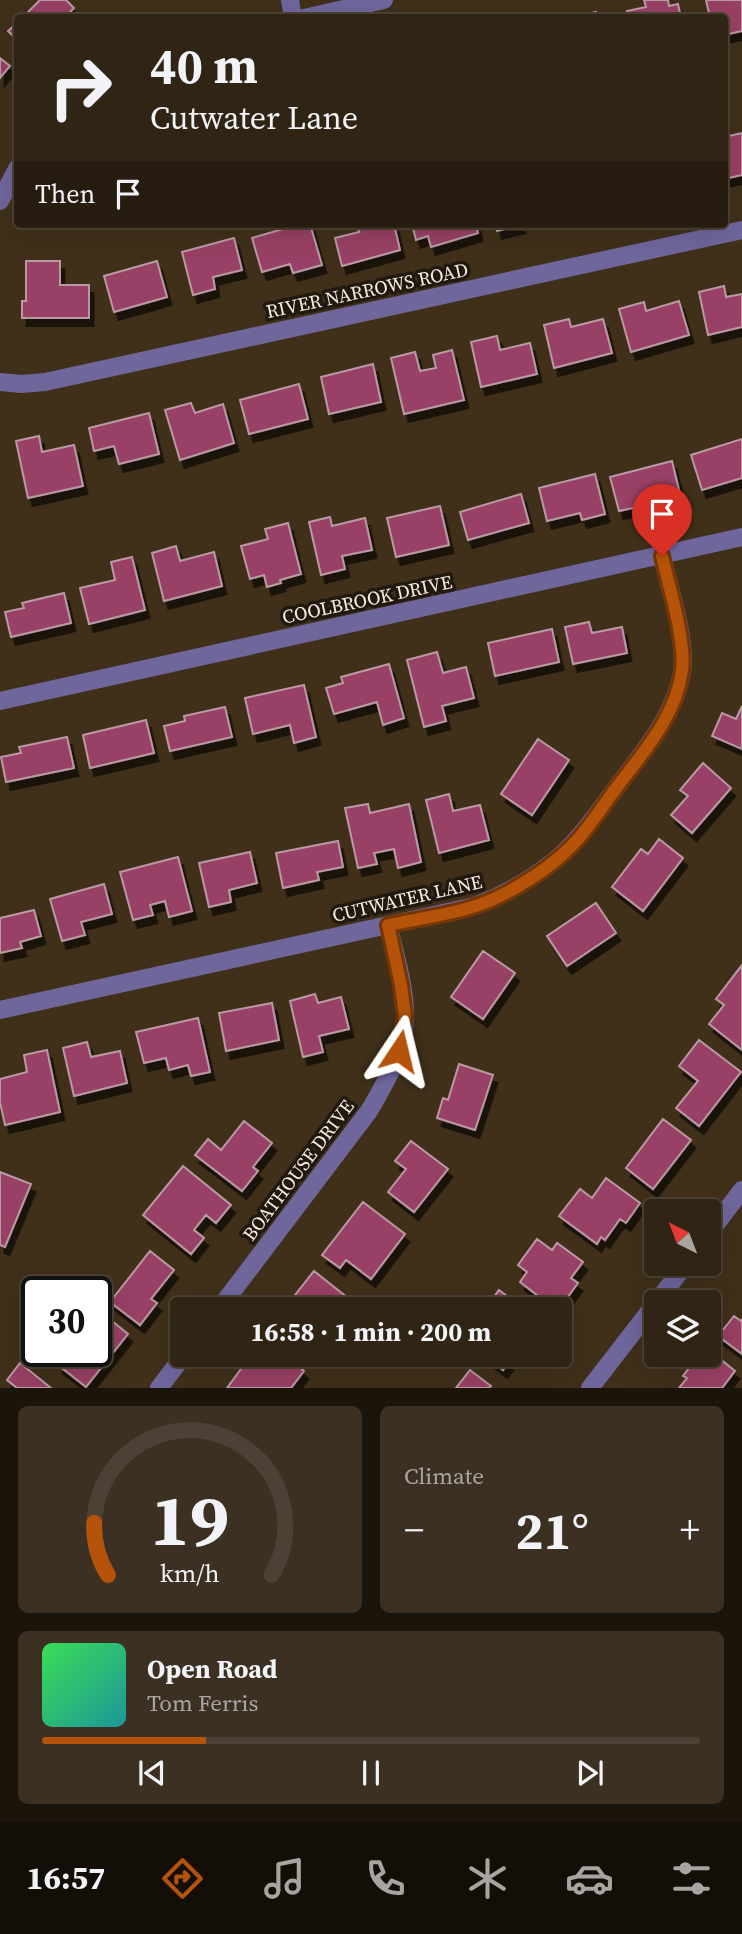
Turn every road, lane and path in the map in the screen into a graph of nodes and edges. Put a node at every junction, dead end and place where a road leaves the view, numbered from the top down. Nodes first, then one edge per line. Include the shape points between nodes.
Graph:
1 (384, 0) edge
2 (322, 14) edge
3 (14, 175) edge
4 (0, 201) edge
5 (742, 230) edge
6 (0, 382) edge
7 (742, 537) edge
8 (662, 556) junction
9 (0, 701) edge
10 (388, 925) junction
11 (0, 1010) edge
12 (742, 1190) edge
13 (721, 1217) edge
14 (676, 1276) edge
15 (228, 1297) edge
16 (175, 1367) edge
17 (159, 1388) edge
18 (590, 1388) edge

1 - 2 street
3 - 4 street
5 - 6 street, RIVER NARROWS ROAD via 45,382
7 - 8 street, COOLBROOK DRIVE
8 - 9 street, COOLBROOK DRIVE
8 - 10 street, CUTWATER LANE via 682,650 677,695 651,741 579,838 502,896
10 - 11 street, CUTWATER LANE
10 - 15 street, BOATHOUSE DRIVE via 405,1016 399,1051 386,1082
12 - 13 street
14 - 18 street
16 - 17 street

